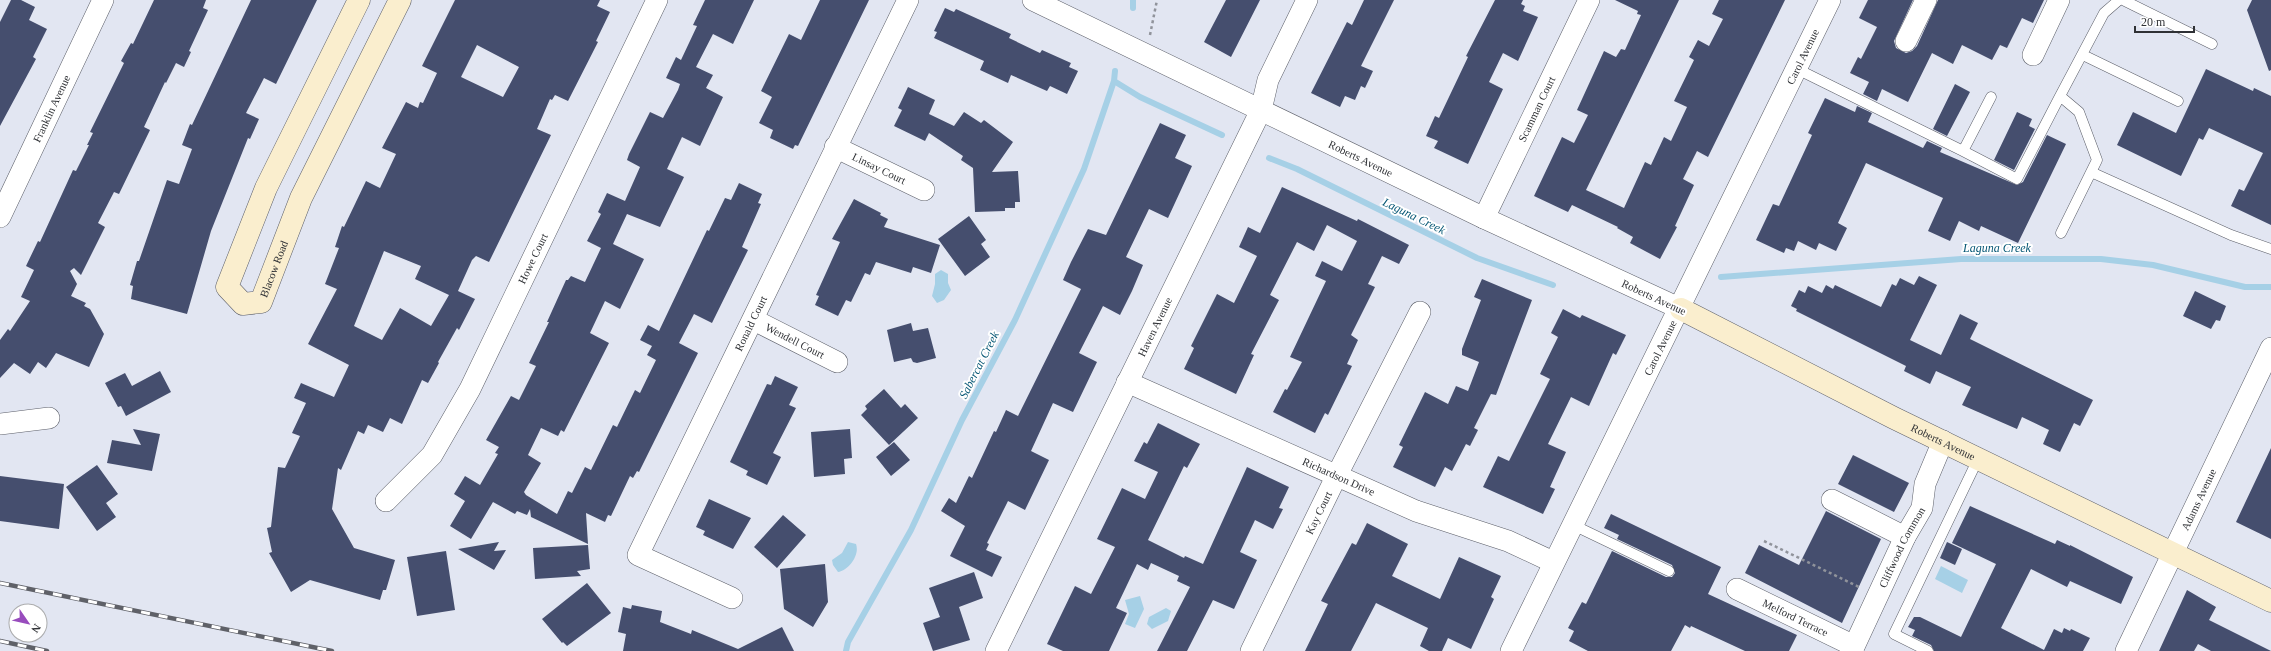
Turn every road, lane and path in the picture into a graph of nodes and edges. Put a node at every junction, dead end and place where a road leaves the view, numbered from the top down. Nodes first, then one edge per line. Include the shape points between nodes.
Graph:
1 (358, 0) edge
2 (400, 0) edge
3 (657, 0) edge
4 (908, 0) edge
5 (1033, 0) edge
6 (1157, 0) edge
7 (1307, 0) edge
8 (1589, 0) edge
9 (1830, 0) edge
10 (1926, 0) edge
11 (2059, 0) edge
12 (2119, 0) edge
13 (2123, 0) edge
14 (98, 2) edge
15 (1906, 41) dead end
16 (2212, 44) dead end
17 (1143, 53) junction
18 (2033, 55) dead end
19 (2083, 55) junction
20 (1797, 69) junction
21 (2060, 96) junction
22 (1991, 97) dead end
23 (2178, 101) dead end
24 (1261, 110) junction
25 (835, 147) junction
26 (1963, 151) junction
27 (2091, 172) junction
28 (924, 190) dead end
29 (0, 218) edge
30 (1484, 218) junction
31 (2061, 233) dead end
32 (2271, 249) edge
33 (1681, 309) junction
34 (1420, 312) dead end
35 (754, 320) junction
36 (2271, 348) edge
37 (837, 362) dead end
38 (1127, 382) junction
39 (49, 418) dead end
40 (0, 424) edge
41 (1943, 441) junction
42 (1978, 459) junction
43 (1336, 477) junction
44 (1832, 500) dead end
45 (386, 502) dead end
46 (1571, 524) junction
47 (1905, 536) junction
48 (1764, 541) dead end
49 (2172, 552) junction
50 (1553, 562) junction
51 (1669, 571) dead end
52 (1737, 589) dead end
53 (1877, 596) junction
54 (732, 598) dead end
55 (2271, 601) edge
56 (1853, 648) edge
57 (1513, 650) edge
58 (996, 651) edge
59 (1251, 651) edge
60 (1928, 651) edge
61 (2126, 651) edge

1 - 2 street, Blacow Road via 266,188 227,287 243,304 261,302 301,198
3 - 45 street, Howe Court via 470,389 432,455
4 - 25 street, Ronald Court
5 - 17 street, Roberts Avenue
6 - 17 path via 1153,26
7 - 24 street, Haven Avenue via 1268,80
8 - 30 street, Scamman Court
9 - 20 street, Carol Avenue
10 - 15 street
11 - 18 street
12 - 19 lane via 2104,13
13 - 16 lane
14 - 29 street, Franklin Avenue
17 - 24 street, Roberts Avenue
19 - 21 lane
19 - 23 lane
20 - 26 lane
20 - 33 street, Carol Avenue
21 - 26 lane via 2017,179
21 - 27 lane via 2079,112 2097,160
22 - 26 lane
24 - 30 street, Roberts Avenue
24 - 38 street, Haven Avenue
25 - 28 street, Linsay Court
25 - 35 street, Ronald Court
27 - 31 lane
27 - 32 lane via 2224,232
30 - 33 street, Roberts Avenue
33 - 41 street, Roberts Avenue
33 - 46 street, Carol Avenue
34 - 43 street, Kay Court
35 - 37 street, Wendell Court
35 - 54 street, Ronald Court via 638,554
36 - 49 street, Adams Avenue
38 - 43 street, Richardson Drive
38 - 58 street, Haven Avenue
39 - 40 street
41 - 42 street, Roberts Avenue
41 - 47 street, Cliffwood Common via 1925,484 1922,508
42 - 49 street, Roberts Avenue
42 - 60 lane via 1894,634
43 - 50 street, Richardson Drive via 1416,511 1508,541
43 - 59 street, Kay Court
44 - 47 street
46 - 50 street, Carol Avenue
46 - 51 lane
47 - 53 street, Cliffwood Common
48 - 53 path
49 - 55 street, Roberts Avenue
49 - 61 street, Adams Avenue
50 - 57 street, Carol Avenue
52 - 56 street, Melford Terrace
53 - 56 street, Cliffwood Common

